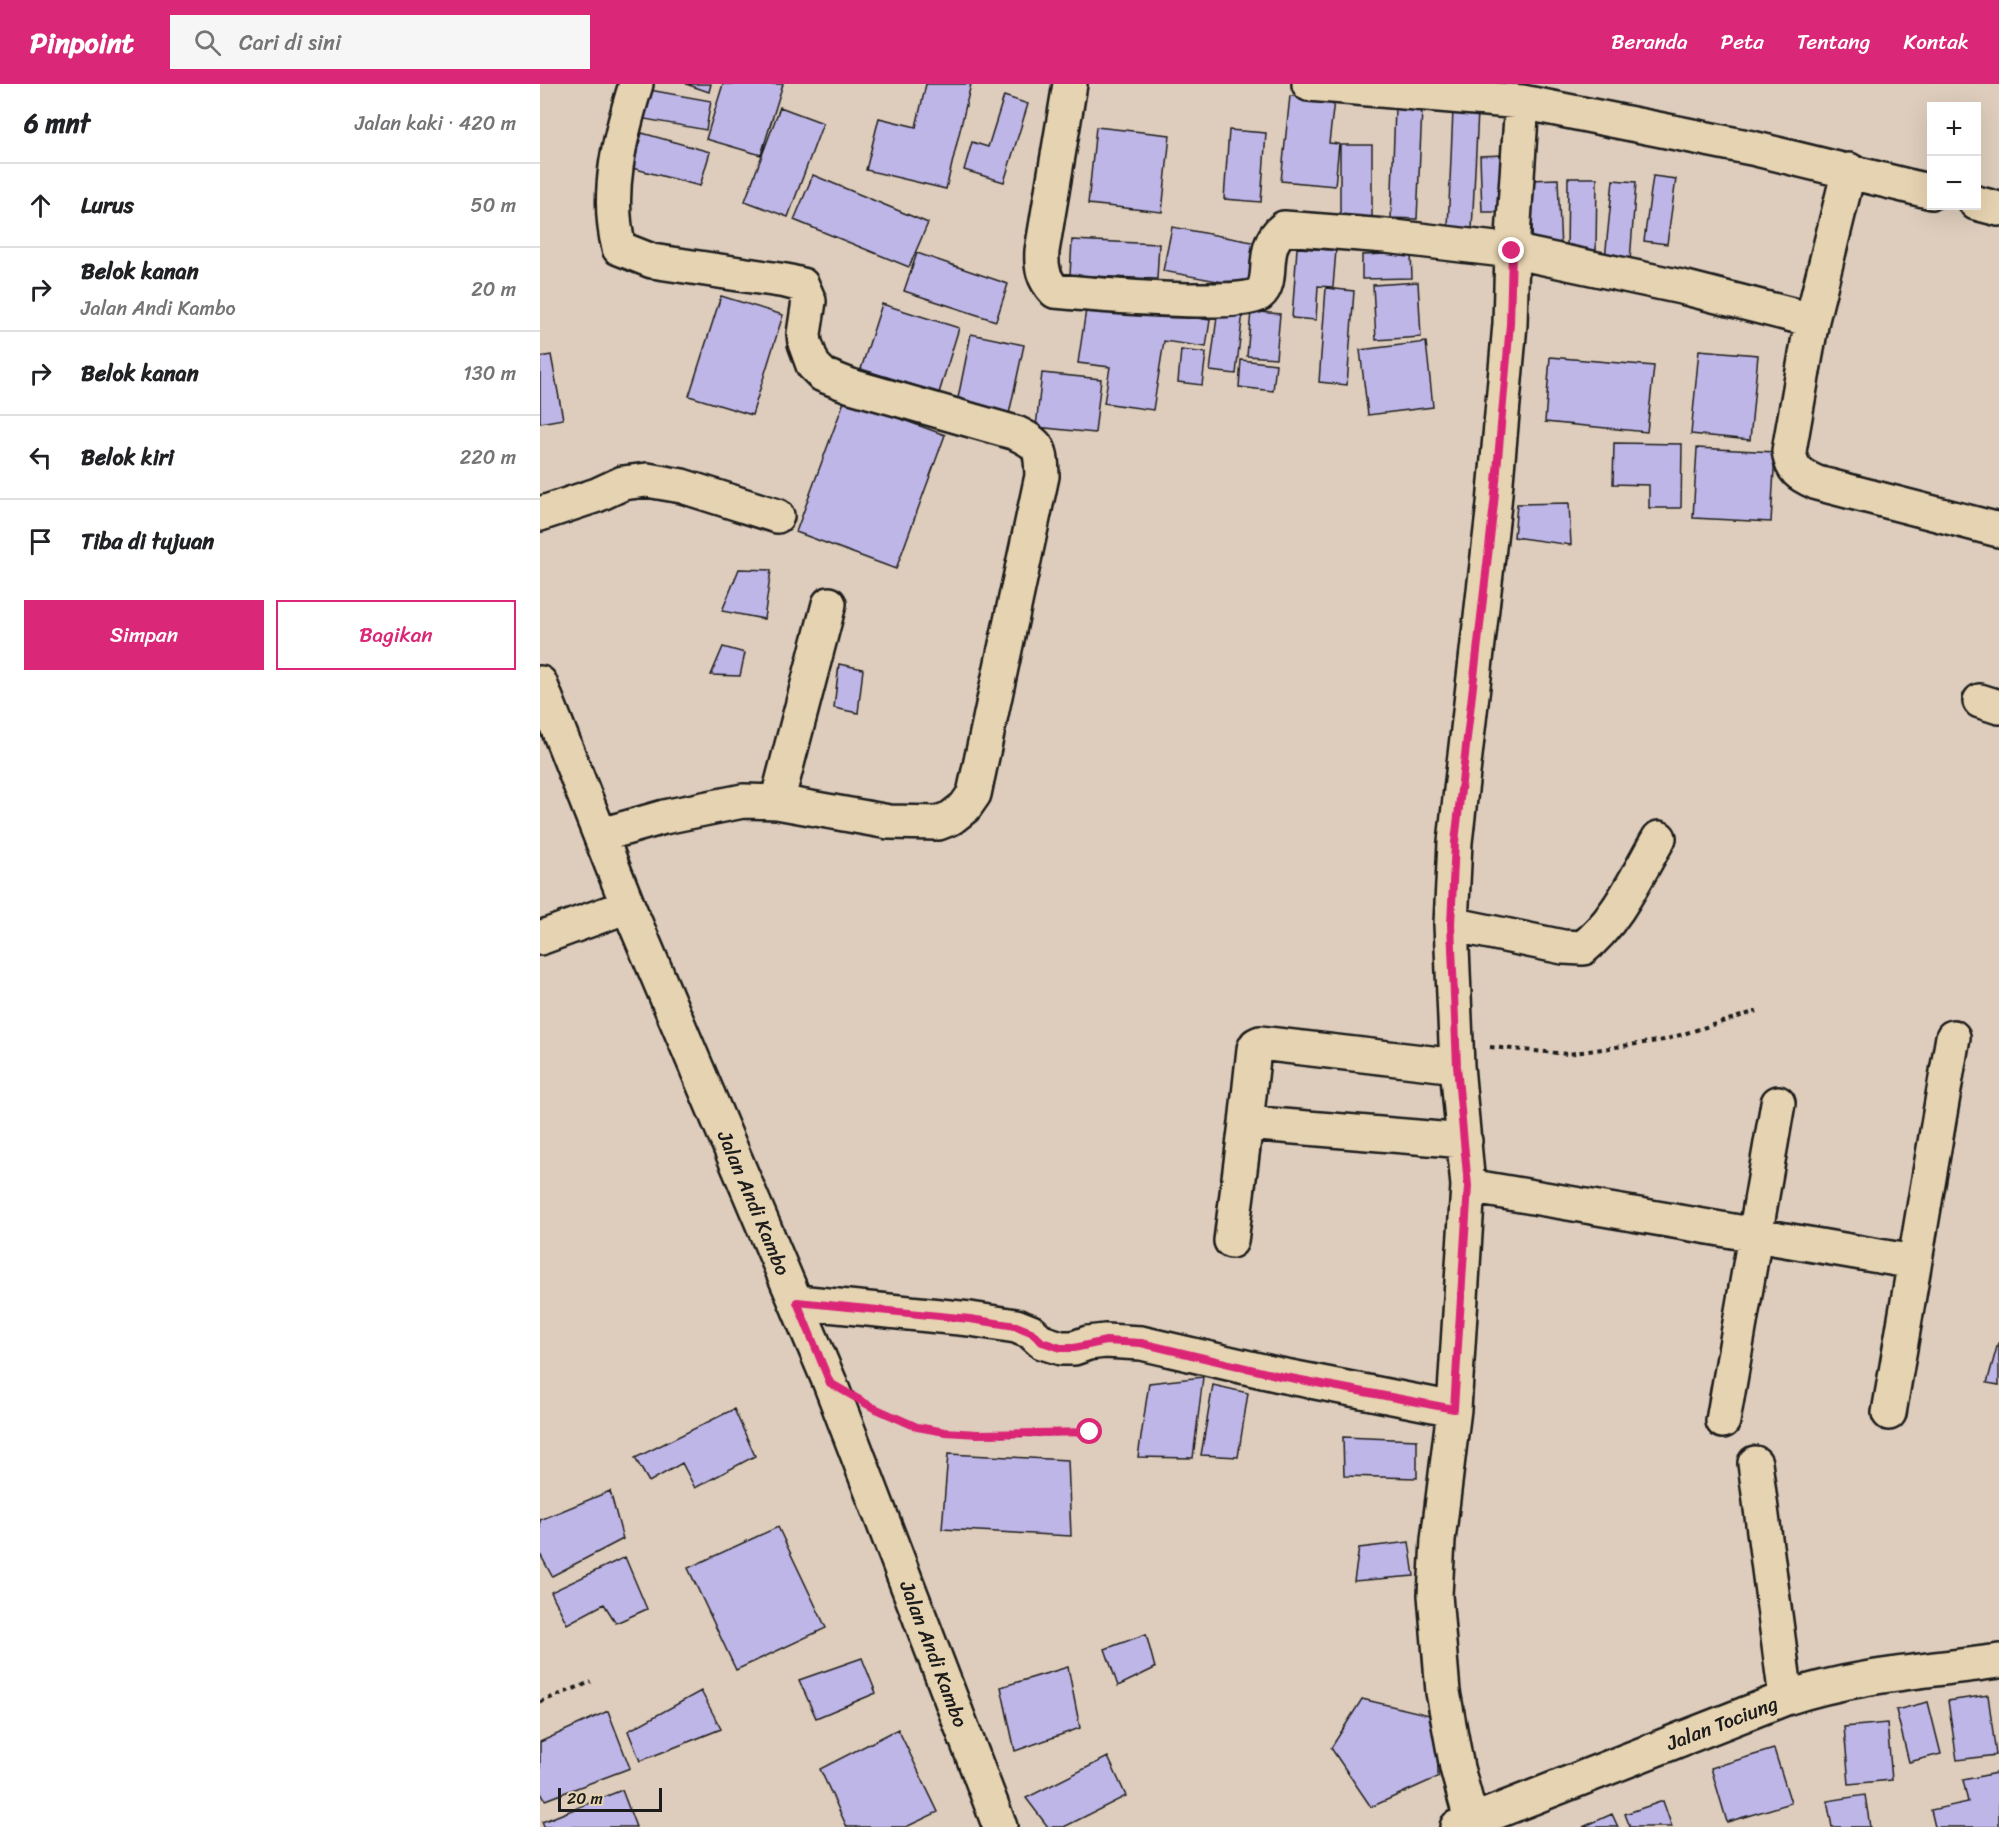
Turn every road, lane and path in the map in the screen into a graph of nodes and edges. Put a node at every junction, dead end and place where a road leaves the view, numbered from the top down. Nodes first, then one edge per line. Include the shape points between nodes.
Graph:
1 (636, 84) edge
2 (1070, 84) edge
3 (1310, 84) edge
4 (1522, 102) junction
5 (1849, 170) junction
6 (1927, 191) edge
7 (1981, 204) edge
8 (1999, 209) edge
9 (1512, 251) junction
10 (1812, 320) junction
11 (540, 514) edge
12 (777, 516) dead end
13 (1999, 530) edge
14 (830, 604) dead end
15 (540, 683) edge
16 (777, 802) junction
17 (601, 835) junction
18 (1659, 838) dead end
19 (627, 906) junction
20 (1451, 924) junction
21 (540, 938) edge
22 (1757, 1011) dead end
23 (1953, 1037) dead end
24 (1457, 1055) junction
25 (1778, 1103) dead end
26 (1246, 1123) junction
27 (1465, 1141) junction
28 (1468, 1186) junction
29 (1756, 1235) junction
30 (1231, 1240) dead end
31 (1914, 1262) junction
32 (797, 1302) junction
33 (830, 1383) junction
34 (1454, 1409) junction
35 (1889, 1413) dead end
36 (1724, 1421) dead end
37 (1090, 1432) dead end
38 (1755, 1463) dead end
39 (1999, 1661) edge
40 (591, 1682) dead end
41 (1786, 1698) junction
42 (540, 1702) edge
43 (1467, 1825) edge
44 (1000, 1827) edge

1 - 16 street via 617,163 612,208 619,248 652,261 802,285 809,301 805,343 813,365 824,375 1016,433 1034,442 1041,455 1042,476 984,748 974,794 965,807 938,823 889,822
2 - 9 street via 1041,266 1055,291 1180,300 1248,298 1264,288 1270,244 1284,228
3 - 4 street
4 - 5 street
4 - 9 street
5 - 6 street
5 - 10 street
7 - 8 street
9 - 10 street
9 - 20 street via 1510,324 1495,493 1455,842
10 - 13 street via 1791,435 1791,465 1803,477 1818,483
11 - 12 street via 623,483 647,480 682,486
14 - 16 street
15 - 17 street, Jalan Andi Kambo
16 - 17 street via 743,801
17 - 19 street, Jalan Andi Kambo
18 - 20 street via 1609,923 1583,948
19 - 21 street
19 - 32 street, Jalan Andi Kambo
20 - 24 street
22 - 24 path via 1664,1040 1568,1054
23 - 31 street
24 - 26 street via 1260,1042 1254,1049
24 - 27 street
25 - 29 street
26 - 27 street
26 - 30 street
27 - 28 street
28 - 29 street
28 - 34 street
29 - 31 street
29 - 36 street
31 - 35 street
32 - 33 street, Jalan Andi Kambo
32 - 34 street via 1016,1326 1061,1348 1106,1341 1141,1343 1280,1376
33 - 37 path via 872,1407 917,1427 937,1431
33 - 44 street, Jalan Andi Kambo
34 - 43 street via 1437,1540 1437,1628 1443,1692
38 - 41 street
39 - 41 street, Jalan Tociung via 1853,1680
40 - 42 path
41 - 43 street, Jalan Tociung

